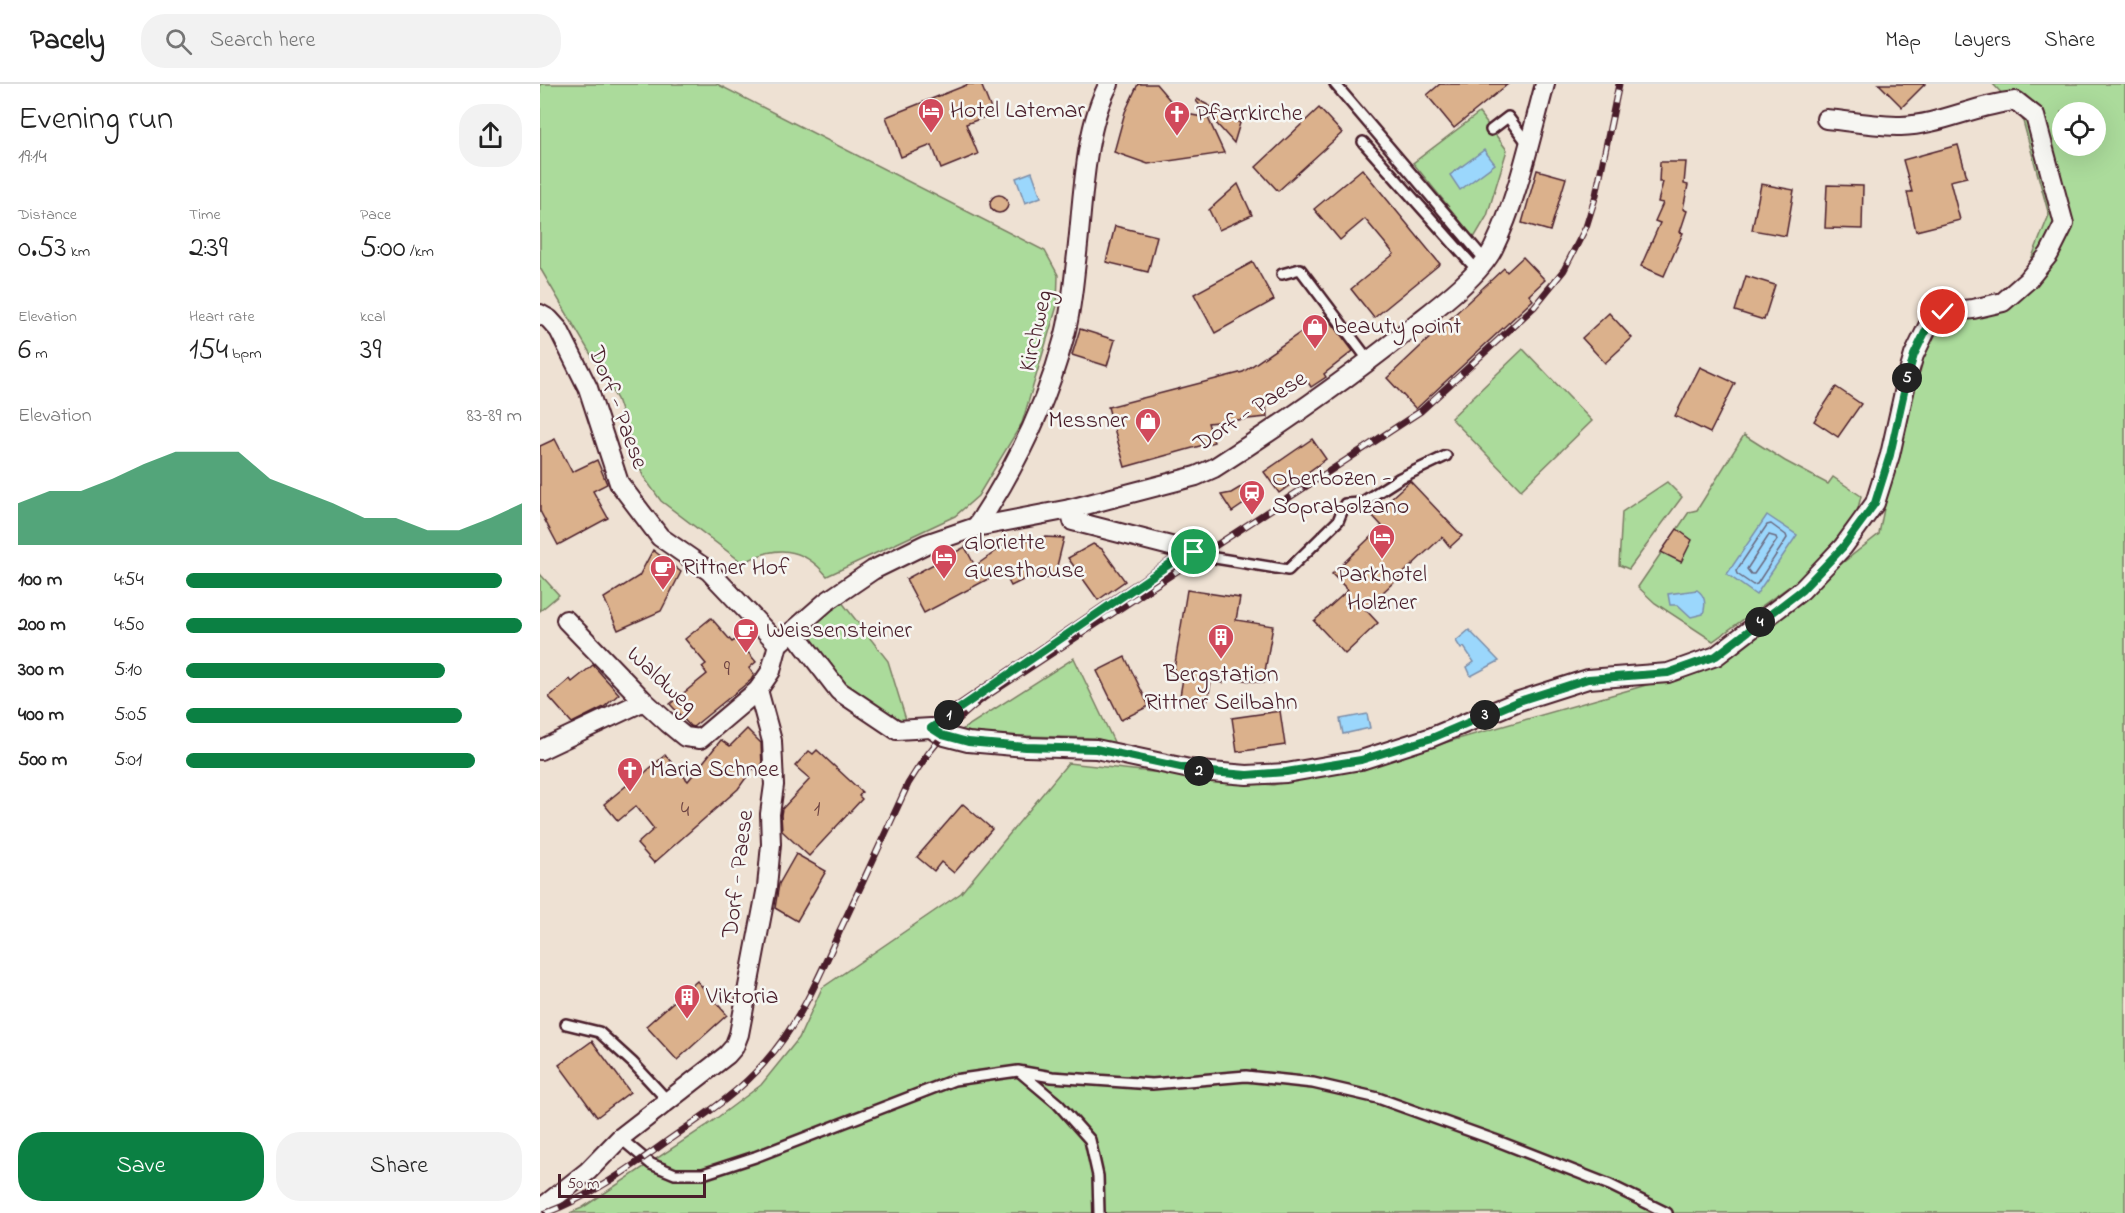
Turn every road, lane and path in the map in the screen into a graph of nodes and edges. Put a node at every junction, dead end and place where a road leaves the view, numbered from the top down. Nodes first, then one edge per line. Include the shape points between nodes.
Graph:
1 (1109, 84) edge
2 (1335, 84) edge
3 (1545, 84) edge
4 (1826, 119) dead end
5 (1491, 130) dead end
6 (1363, 142) dead end
7 (1528, 144) junction
8 (1481, 264) junction
9 (1282, 274) dead end
10 (540, 314) edge
11 (1370, 362) junction
12 (1446, 456) dead end
13 (1070, 509) junction
14 (976, 527) junction
15 (1190, 550) junction
16 (566, 620) dead end
17 (793, 631) junction
18 (778, 644) junction
19 (758, 690) junction
20 (644, 701) junction
21 (931, 728) junction
22 (540, 750) edge
23 (566, 1024) dead end
24 (1018, 1071) junction
25 (668, 1101) junction
26 (620, 1138) junction
27 (540, 1209) edge
28 (1099, 1213) edge
29 (1667, 1213) edge

1 - 14 street, Kirchweg via 1092,129 1065,336 1046,398 1011,469
2 - 8 lane
3 - 7 street, Dorf - Paese
4 - 21 street via 1901,126 2016,101 2035,116 2064,224 2049,254 2003,302 1943,312 1929,324 1914,355 1875,503 1843,547 1802,590 1716,656 1668,673 1588,679 1519,701 1432,738 1371,756 1286,772 1247,775 1199,771 1096,749 968,742
5 - 7 lane via 1508,117
6 - 8 lane
7 - 8 street, Dorf - Paese via 1512,202 1492,250
8 - 11 street, Dorf - Paese via 1452,295
9 - 11 lane via 1300,268
10 - 18 street, Dorf - Paese via 559,330 588,388 619,483 660,537 709,571
11 - 13 street, Dorf - Paese via 1214,468
12 - 15 lane via 1400,478 1361,503 1346,504 1338,521 1288,570 1203,556
13 - 14 street, Dorf - Paese
13 - 15 street via 1073,521
14 - 17 street, Dorf - Paese via 926,544 873,570 826,602
15 - 21 lane
16 - 20 street, Waldweg
17 - 18 street, Dorf - Paese
17 - 21 street via 839,692 897,730
18 - 19 street via 771,671
19 - 20 street, Waldweg via 700,739 685,736
19 - 25 street, Dorf - Paese via 772,741 771,844 741,1023 734,1047 727,1055
20 - 22 street
23 - 25 lane via 599,1032
24 - 26 lane via 954,1080 703,1174 675,1174 651,1164
24 - 28 lane via 1058,1104 1090,1140 1098,1176
24 - 29 lane via 1152,1084 1246,1076 1313,1083 1378,1098 1495,1140 1610,1185
25 - 26 street, Dorf - Paese
26 - 27 street, Dorf - Paese via 588,1172

